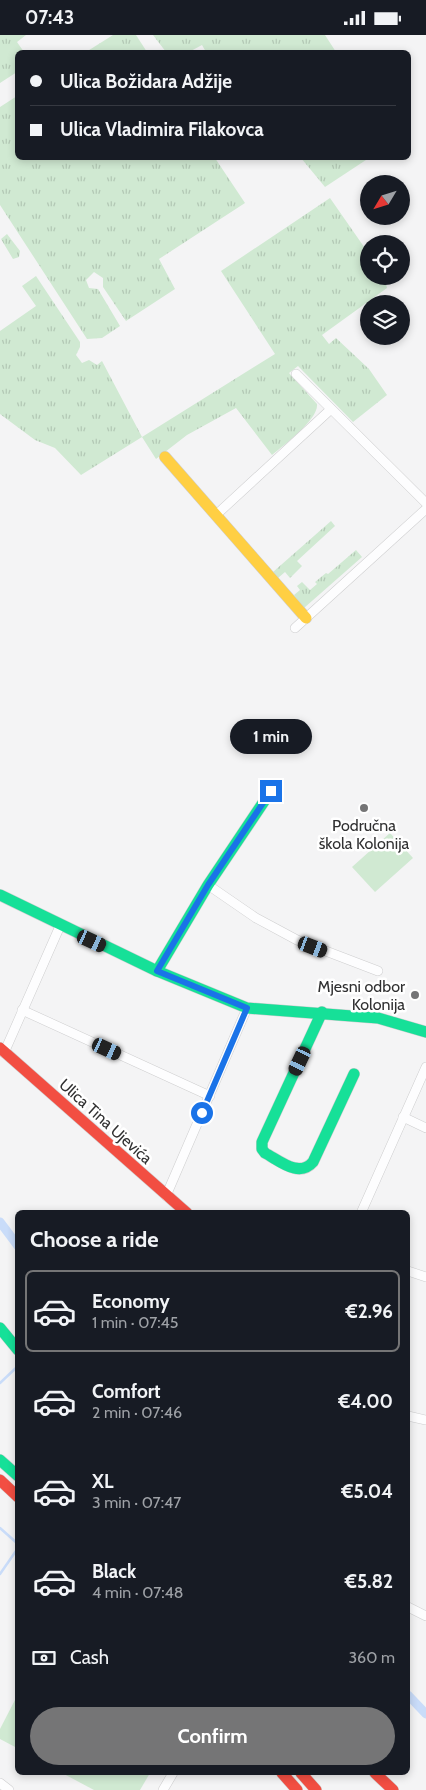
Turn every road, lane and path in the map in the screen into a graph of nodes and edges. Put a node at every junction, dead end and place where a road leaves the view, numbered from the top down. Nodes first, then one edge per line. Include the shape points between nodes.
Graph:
1 (296, 374) dead end
2 (330, 410) junction
3 (165, 457) dead end
4 (426, 503) edge
5 (426, 509) edge
6 (216, 515) junction
7 (306, 619) junction
8 (295, 628) dead end
9 (271, 791) dead end
10 (208, 885) junction
11 (0, 895) edge
12 (60, 926) junction
13 (157, 971) junction
14 (378, 971) dead end
15 (247, 1008) junction
16 (22, 1010) junction
17 (322, 1012) junction
18 (426, 1032) edge
19 (2, 1051) edge
20 (426, 1067) edge
21 (354, 1074) dead end
22 (210, 1096) junction
23 (403, 1117) junction
24 (426, 1128) edge
25 (166, 1197) junction
26 (183, 1210) edge
27 (362, 1210) edge
28 (410, 1272) edge
29 (426, 1277) edge
30 (0, 1328) edge
31 (15, 1346) edge
32 (410, 1417) edge
33 (426, 1420) edge
34 (0, 1459) edge
35 (15, 1473) edge
36 (0, 1480) edge
37 (15, 1494) edge
38 (410, 1608) edge
39 (426, 1616) edge
40 (172, 1775) edge
41 (284, 1775) edge
42 (304, 1775) edge
43 (377, 1775) edge
44 (0, 1783) edge
45 (9, 1790) edge
46 (163, 1790) edge
47 (297, 1790) edge
48 (316, 1790) edge
49 (392, 1790) edge

1 - 2 street
2 - 4 street
2 - 6 street
3 - 6 main road
5 - 7 street
6 - 7 main road
7 - 8 street
9 - 10 main road
10 - 13 main road
10 - 14 street via 297,941
11 - 12 main road
12 - 13 main road
12 - 16 street, Ulica Tina Ujevića
13 - 15 main road
15 - 17 main road
15 - 22 street
16 - 19 street, Ulica Tina Ujevića
16 - 22 street
17 - 18 main road via 378,1017
17 - 21 main road via 262,1142 265,1153 296,1169 308,1168
19 - 25 main road, Ulica Tina Ujevića
20 - 23 street
22 - 25 street
23 - 24 street
23 - 27 street
25 - 26 main road, Ulica Tina Ujevića
28 - 29 street
30 - 31 main road
32 - 33 street
34 - 35 main road
36 - 37 main road
38 - 39 street
40 - 46 street
41 - 47 main road
42 - 48 main road
43 - 49 main road
44 - 45 street

